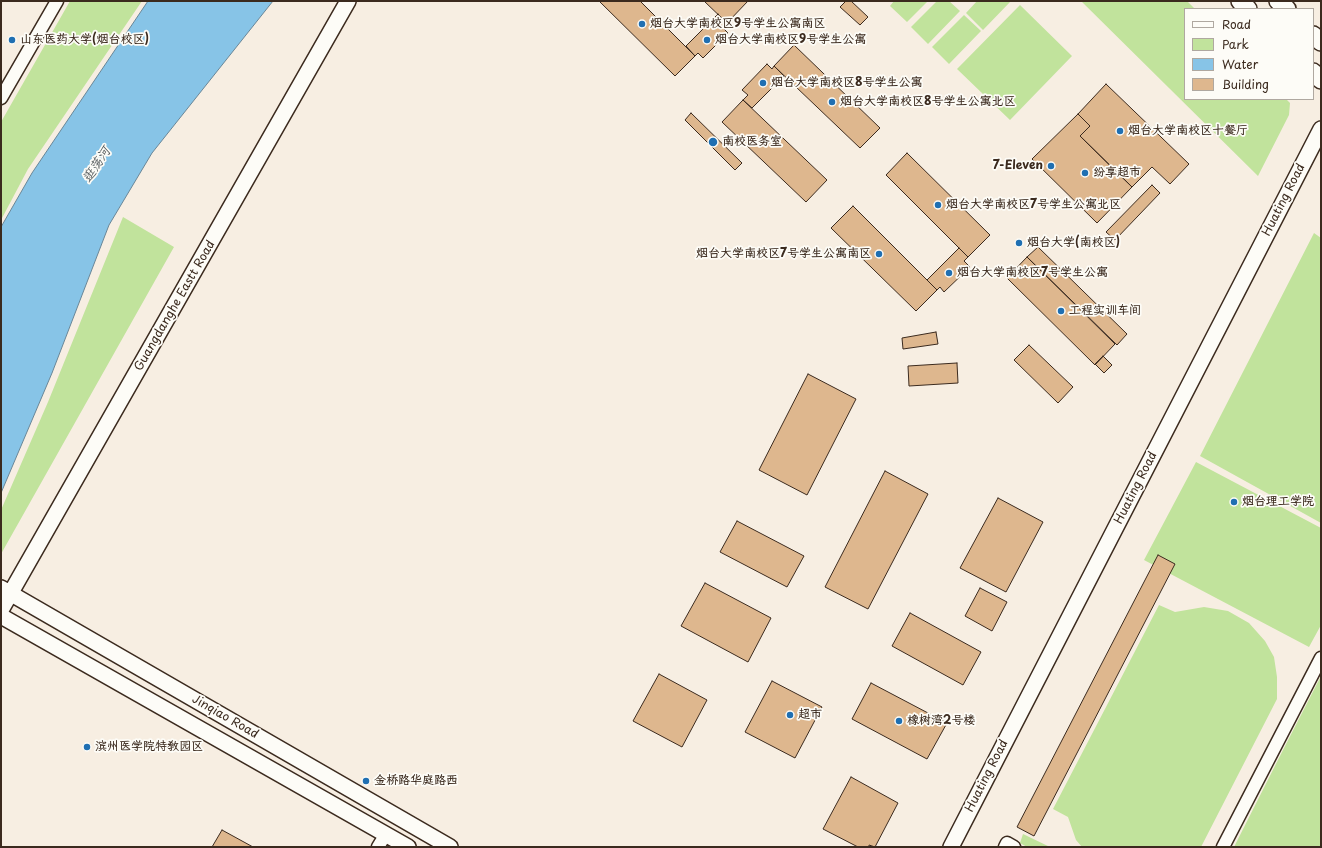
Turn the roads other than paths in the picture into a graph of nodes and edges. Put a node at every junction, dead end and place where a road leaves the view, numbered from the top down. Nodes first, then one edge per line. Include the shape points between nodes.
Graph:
1 (57, 1) edge
2 (348, 1) edge
3 (1278, 1) edge
4 (1286, 8) edge
5 (1, 98) edge
6 (1321, 129) edge
7 (6, 591) edge
8 (1, 610) edge
9 (1, 616) edge
10 (1321, 658) edge
11 (386, 834) junction
12 (378, 847) edge
13 (408, 847) edge
14 (450, 847) edge
15 (951, 847) edge
16 (1005, 847) edge
17 (1014, 847) edge
18 (1223, 847) edge

1 - 5 street
2 - 7 street, Guangdanghe Eastt Road
3 - 4 main road
6 - 15 street, Huating Road
7 - 8 street, Guangdanghe Eastt Road
7 - 14 street, Jinqiao Road
9 - 11 street, Jinqiao Road
10 - 18 street
11 - 12 street
11 - 13 street, Jinqiao Road
16 - 17 street via 1007,843

